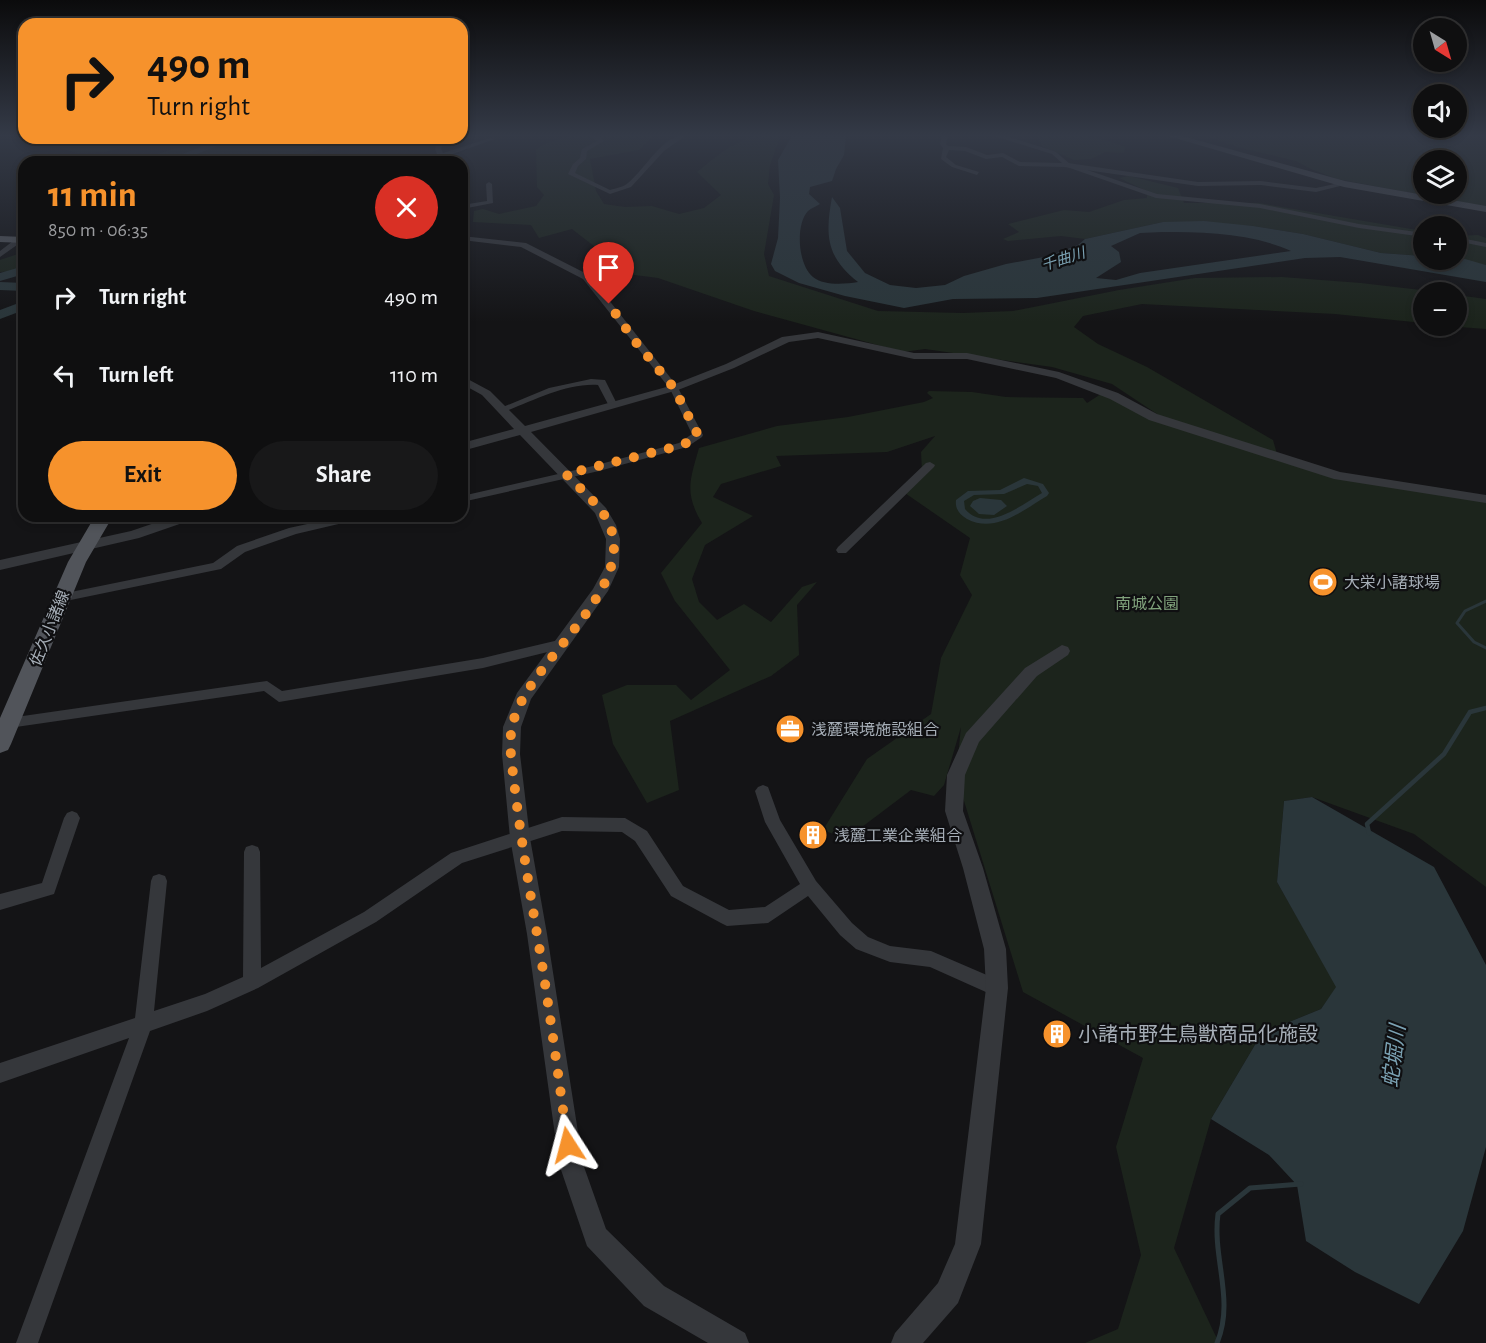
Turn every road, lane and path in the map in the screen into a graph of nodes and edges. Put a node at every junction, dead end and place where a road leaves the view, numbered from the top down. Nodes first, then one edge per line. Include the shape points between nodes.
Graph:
1 (490, 197) edge
2 (1163, 197) edge
3 (1416, 197) edge
4 (468, 206) edge
5 (1486, 209) edge
6 (1413, 233) edge
7 (468, 238) edge
8 (0, 239) edge
9 (18, 240) edge
10 (1467, 241) edge
11 (18, 243) edge
12 (1486, 245) edge
13 (0, 255) edge
14 (468, 382) edge
15 (674, 388) junction
16 (612, 404) junction
17 (503, 409) junction
18 (522, 429) junction
19 (468, 445) edge
20 (930, 465) dead end
21 (566, 474) junction
22 (468, 498) edge
23 (1486, 499) edge
24 (100, 522) edge
25 (172, 522) edge
26 (334, 522) edge
27 (86, 546) junction
28 (842, 549) dead end
29 (0, 565) edge
30 (61, 598) junction
31 (563, 644) junction
32 (1062, 651) dead end
33 (9, 723) junction
34 (0, 744) edge
35 (763, 790) dead end
36 (72, 818) dead end
37 (520, 838) junction
38 (252, 852) dead end
39 (159, 881) dead end
40 (810, 886) junction
41 (0, 902) edge
42 (252, 982) junction
43 (997, 988) junction
44 (143, 1024) junction
45 (0, 1073) edge
46 (27, 1343) edge
47 (735, 1343) edge
48 (905, 1343) edge

1 - 4 street via 491,202
2 - 6 street via 1260,206
3 - 5 main road
7 - 15 street via 523,245 586,277
8 - 9 main road
10 - 12 street
11 - 13 street
14 - 17 street
15 - 16 street
15 - 21 street via 698,435 683,445
15 - 23 street via 786,339 832,337 914,356 967,356 1059,375 1114,396 1153,417 1339,476
16 - 17 street via 602,382 595,381
16 - 18 street
17 - 18 street
18 - 19 street
18 - 21 street
20 - 28 street
21 - 22 street
21 - 31 street via 601,511 609,525 614,551 612,567 600,591
24 - 27 main road, 佐久小諸線
25 - 27 street
26 - 30 street via 241,549 217,566
27 - 29 street
27 - 30 main road, 佐久小諸線
30 - 33 main road, 佐久小諸線
31 - 33 street via 483,663 279,697 267,686
31 - 37 street via 523,697 512,727
32 - 43 street via 1030,672 972,738 956,775 954,811 995,949
33 - 34 main road, 佐久小諸線
35 - 40 street via 773,822
36 - 41 street via 48,889
37 - 40 street via 562,824 625,825 641,836 677,891 727,918 768,915
37 - 42 street via 457,858 370,917
37 - 47 street via 571,1164 596,1237 654,1296
38 - 42 street
39 - 44 street
40 - 43 street via 862,943 890,954 931,959
42 - 44 street
43 - 48 street via 968,1244 948,1293
44 - 45 street
44 - 46 street

